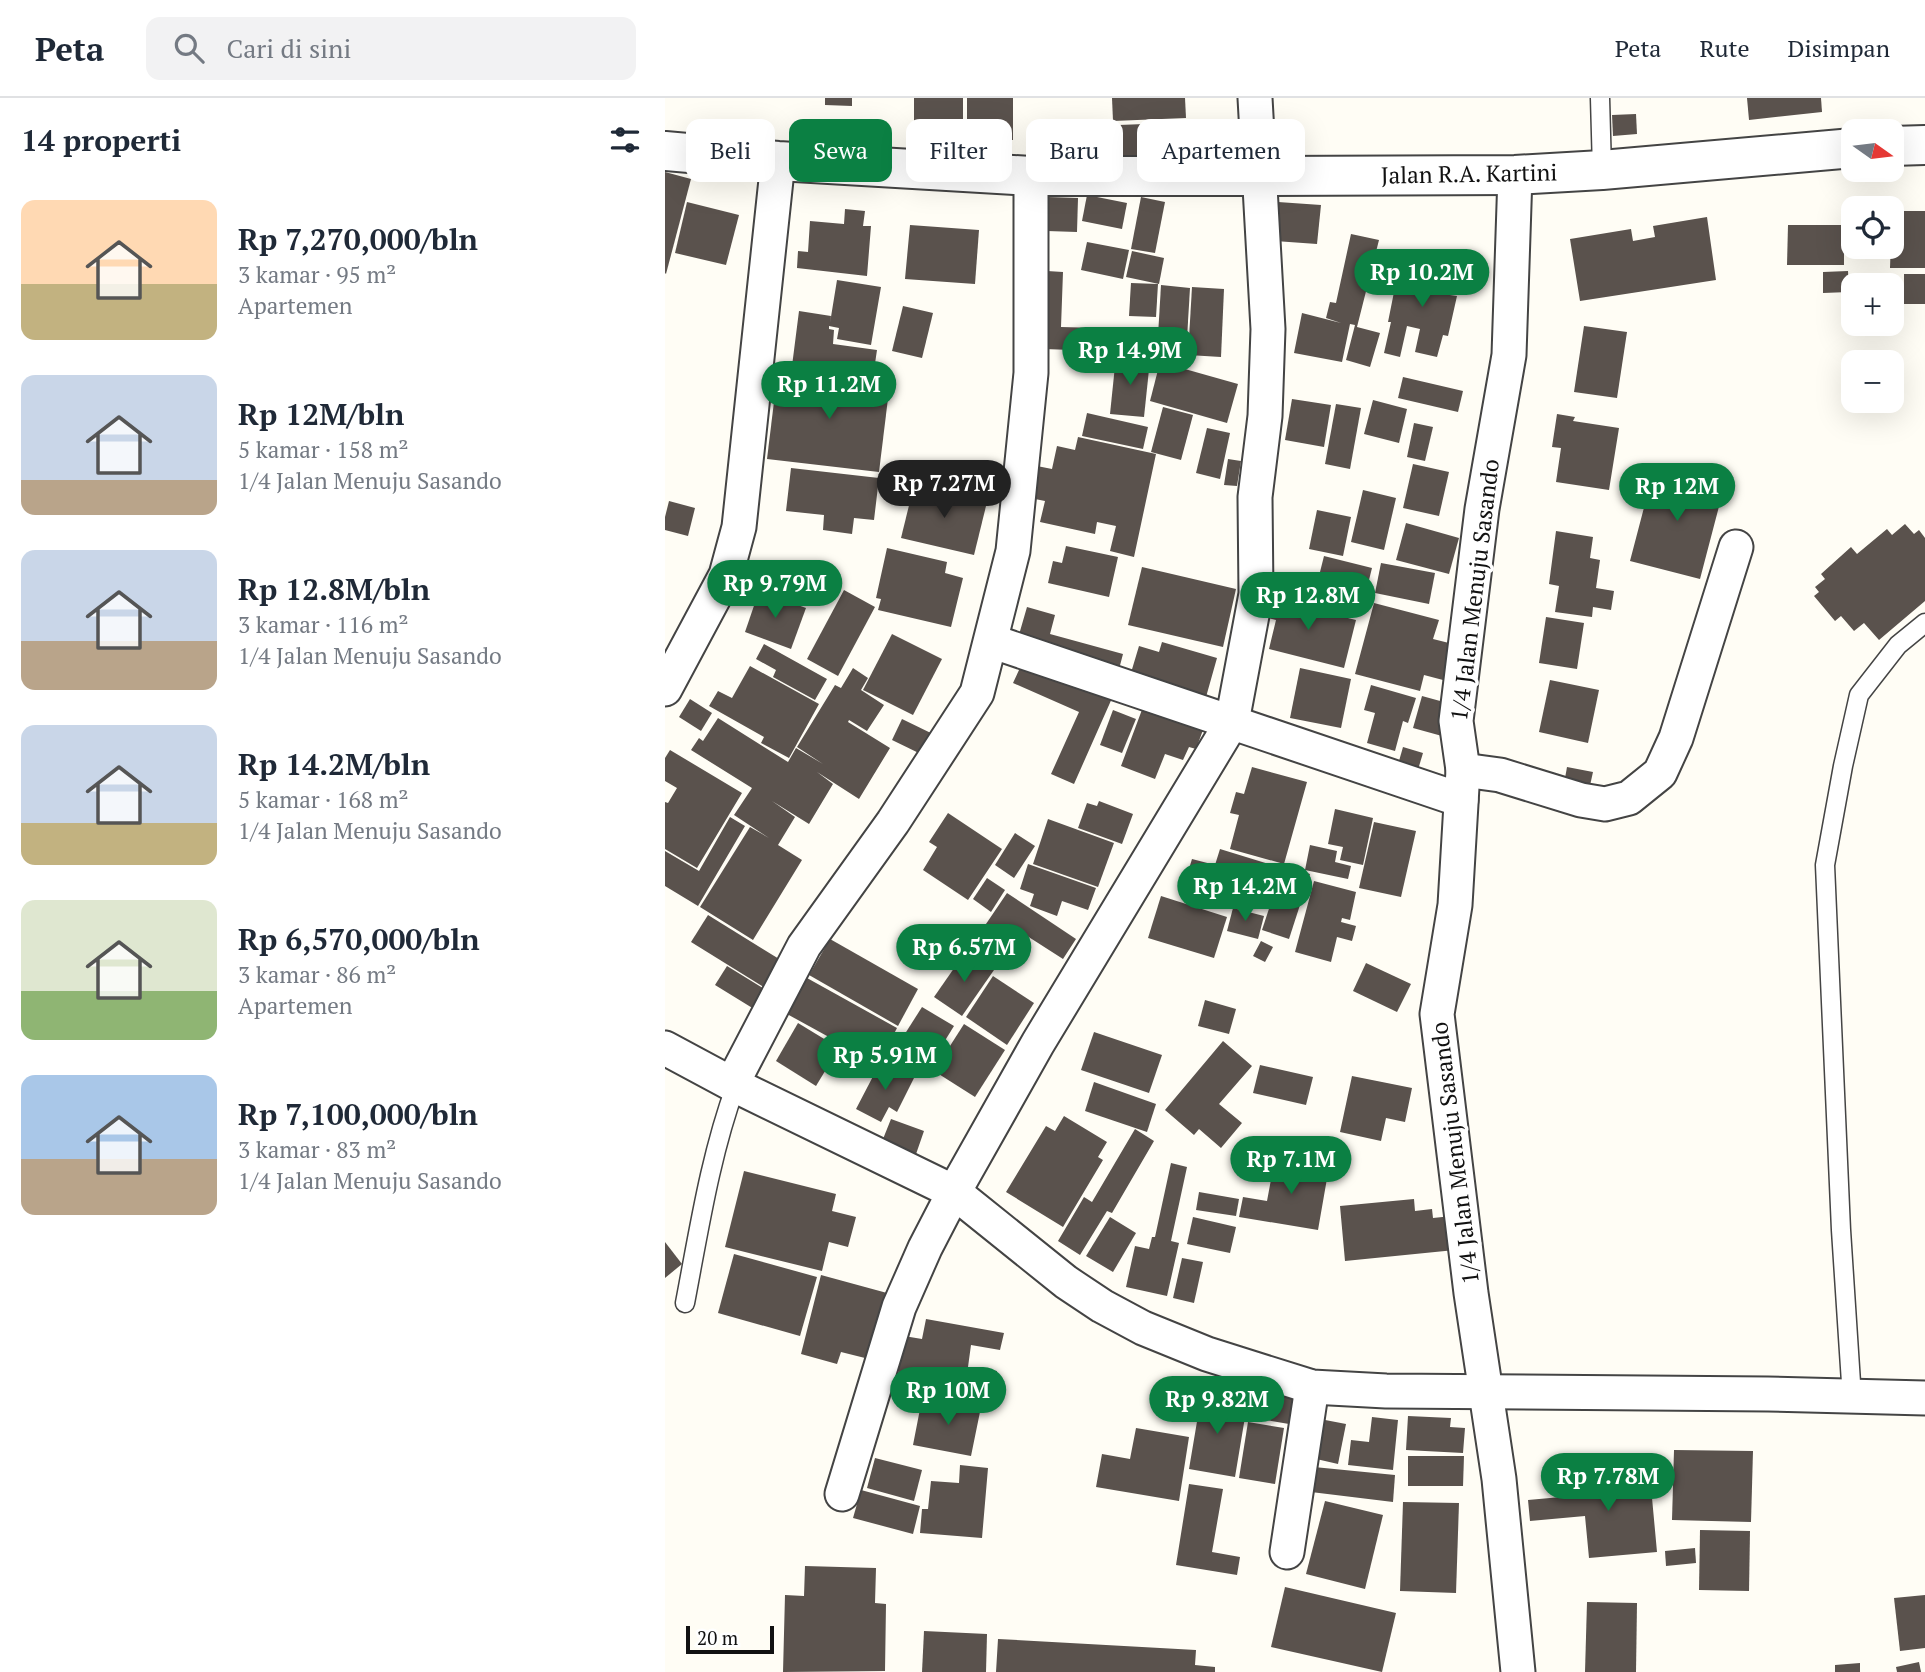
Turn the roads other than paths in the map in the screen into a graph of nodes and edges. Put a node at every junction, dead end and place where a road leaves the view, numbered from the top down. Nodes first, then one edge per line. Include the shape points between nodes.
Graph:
1 (1255, 98) edge
2 (1601, 98) edge
3 (1256, 119) edge
4 (1925, 145) edge
5 (1904, 146) edge
6 (1841, 149) edge
7 (665, 152) edge
8 (778, 161) junction
9 (1602, 170) junction
10 (1515, 174) junction
11 (1026, 176) edge
12 (1305, 176) edge
13 (1031, 182) edge
14 (1259, 182) edge
15 (1735, 547) dead end
16 (1925, 624) edge
17 (991, 640) junction
18 (665, 690) edge
19 (1232, 722) junction
20 (1462, 785) junction
21 (665, 1048) edge
22 (734, 1085) junction
23 (954, 1192) junction
24 (685, 1303) dead end
25 (1312, 1387) junction
26 (1486, 1390) junction
27 (1853, 1398) junction
28 (1925, 1398) edge
29 (842, 1494) dead end
30 (1287, 1552) dead end
31 (1518, 1672) edge

1 - 3 street
2 - 9 lane
4 - 5 street
6 - 9 street, Jalan R.A. Kartini
7 - 8 street, Jalan R.A. Kartini
8 - 11 street, Jalan R.A. Kartini
8 - 18 street via 739,527 726,575
9 - 10 street, Jalan R.A. Kartini
10 - 12 street, Jalan R.A. Kartini
10 - 20 street, 1/4 Jalan Menuju Sasando via 1509,355 1482,509 1456,721
13 - 17 street via 1031,373 1013,551
14 - 19 street via 1268,329 1265,416 1255,497 1255,594
15 - 20 street via 1676,738 1660,773 1629,798 1605,804 1500,775
16 - 27 lane via 1898,645 1859,695 1825,865 1840,1230
17 - 19 street
17 - 22 street via 978,693 804,946
19 - 20 street
19 - 23 street via 1038,1043
20 - 26 street, 1/4 Jalan Menuju Sasando via 1455,905 1437,1014
21 - 22 street
22 - 23 street
22 - 24 lane via 712,1163
23 - 25 street via 1102,1306 1207,1354
23 - 29 street via 899,1307
25 - 26 street
25 - 30 street
26 - 27 street
26 - 31 street, 1/4 Jalan Menuju Sasando
27 - 28 street

